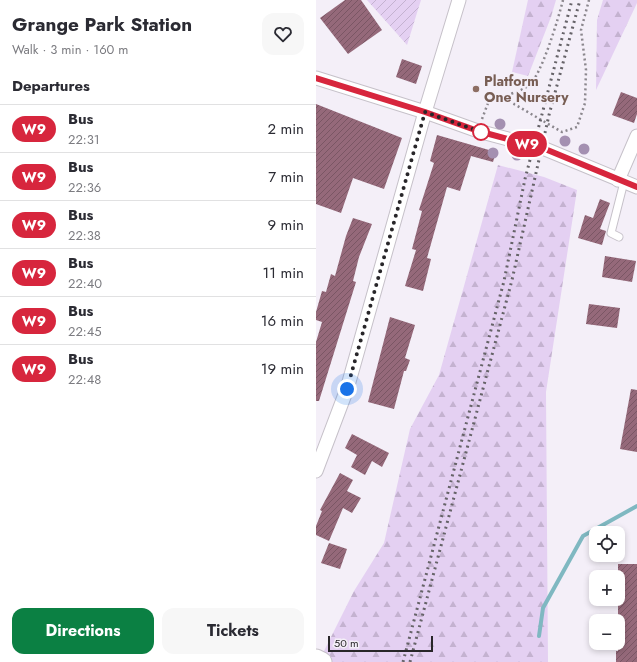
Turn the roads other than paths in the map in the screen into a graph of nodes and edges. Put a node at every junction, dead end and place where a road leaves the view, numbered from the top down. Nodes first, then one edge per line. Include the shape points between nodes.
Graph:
1 (459, 0) edge
2 (316, 78) edge
3 (425, 112) junction
4 (637, 136) edge
5 (621, 181) junction
6 (637, 187) edge
7 (619, 237) dead end
8 (316, 471) edge
9 (316, 659) edge
10 (322, 662) edge

1 - 3 street
2 - 3 street
3 - 5 street via 478,131 545,149
3 - 8 street via 347,389
4 - 5 street
5 - 6 street
5 - 7 lane via 611,233
9 - 10 street

